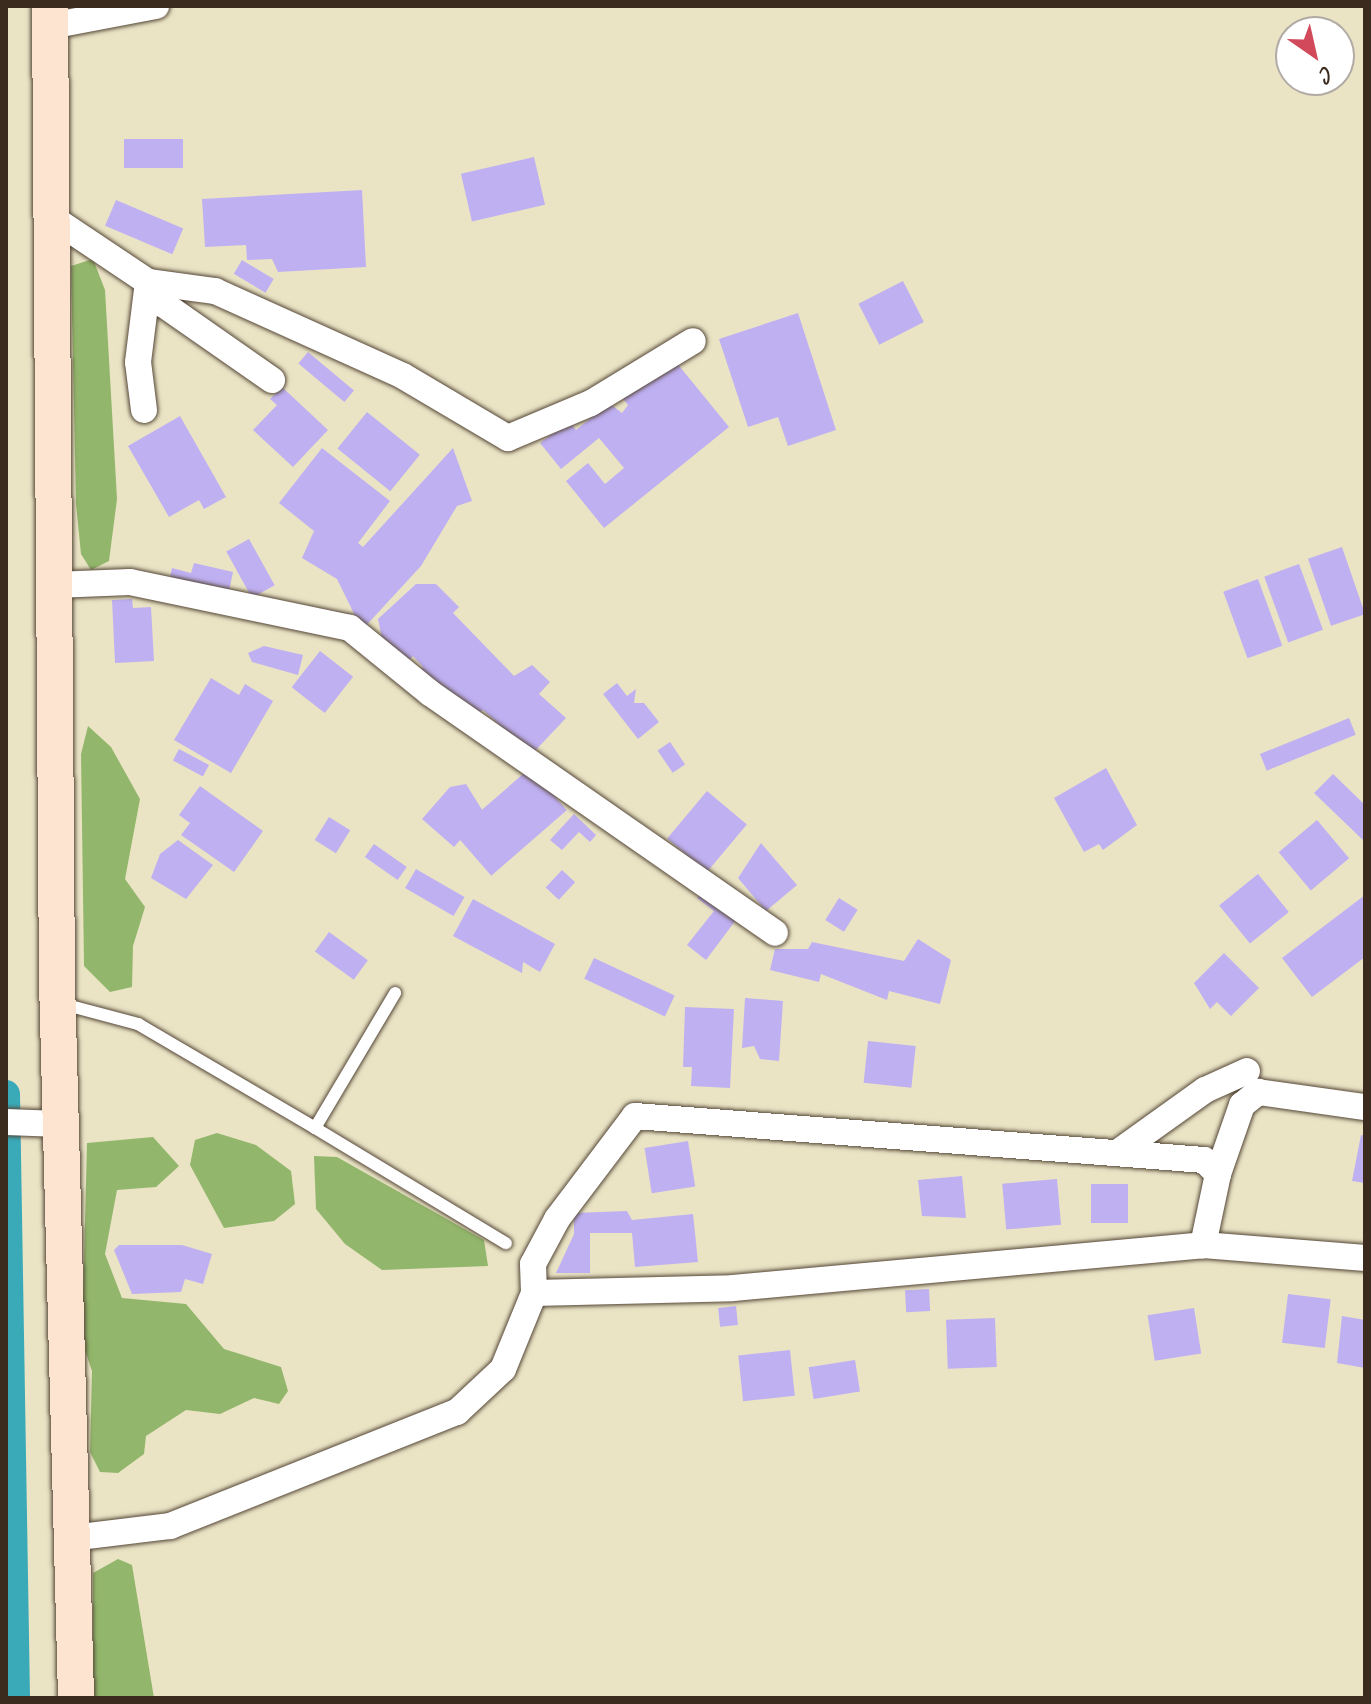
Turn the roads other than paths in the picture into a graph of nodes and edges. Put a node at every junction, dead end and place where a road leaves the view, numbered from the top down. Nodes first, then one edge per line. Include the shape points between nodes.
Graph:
1 (156, 6) edge
2 (50, 16) edge
3 (51, 217) junction
4 (148, 282) junction
5 (693, 341) dead end
6 (272, 380) dead end
7 (144, 410) dead end
8 (54, 585) junction
9 (775, 933) dead end
10 (395, 993) dead end
11 (57, 1003) junction
12 (1247, 1071) dead end
13 (1365, 1107) edge
14 (6, 1122) edge
15 (59, 1124) junction
16 (315, 1128) junction
17 (1117, 1153) junction
18 (1218, 1174) junction
19 (506, 1243) dead end
20 (1203, 1245) junction
21 (1365, 1258) edge
22 (534, 1293) junction
23 (71, 1538) junction
24 (76, 1698) edge

1 - 2 street
2 - 3 main road
3 - 4 street
3 - 8 main road
4 - 5 street via 215,291 403,376 508,438 591,403
4 - 6 street via 163,304
4 - 7 street via 138,362
8 - 9 street via 130,582 350,628 430,693
8 - 11 main road
10 - 16 lane
11 - 15 main road
11 - 16 lane via 138,1024
12 - 17 street via 1205,1090
13 - 18 street via 1258,1092 1242,1105
14 - 15 street
15 - 23 main road
16 - 19 lane
17 - 18 street via 1204,1160
17 - 22 street via 635,1116 557,1219 533,1264
18 - 20 street
20 - 21 street
20 - 22 street via 733,1288
22 - 23 street via 503,1369 457,1412 170,1526
23 - 24 main road

